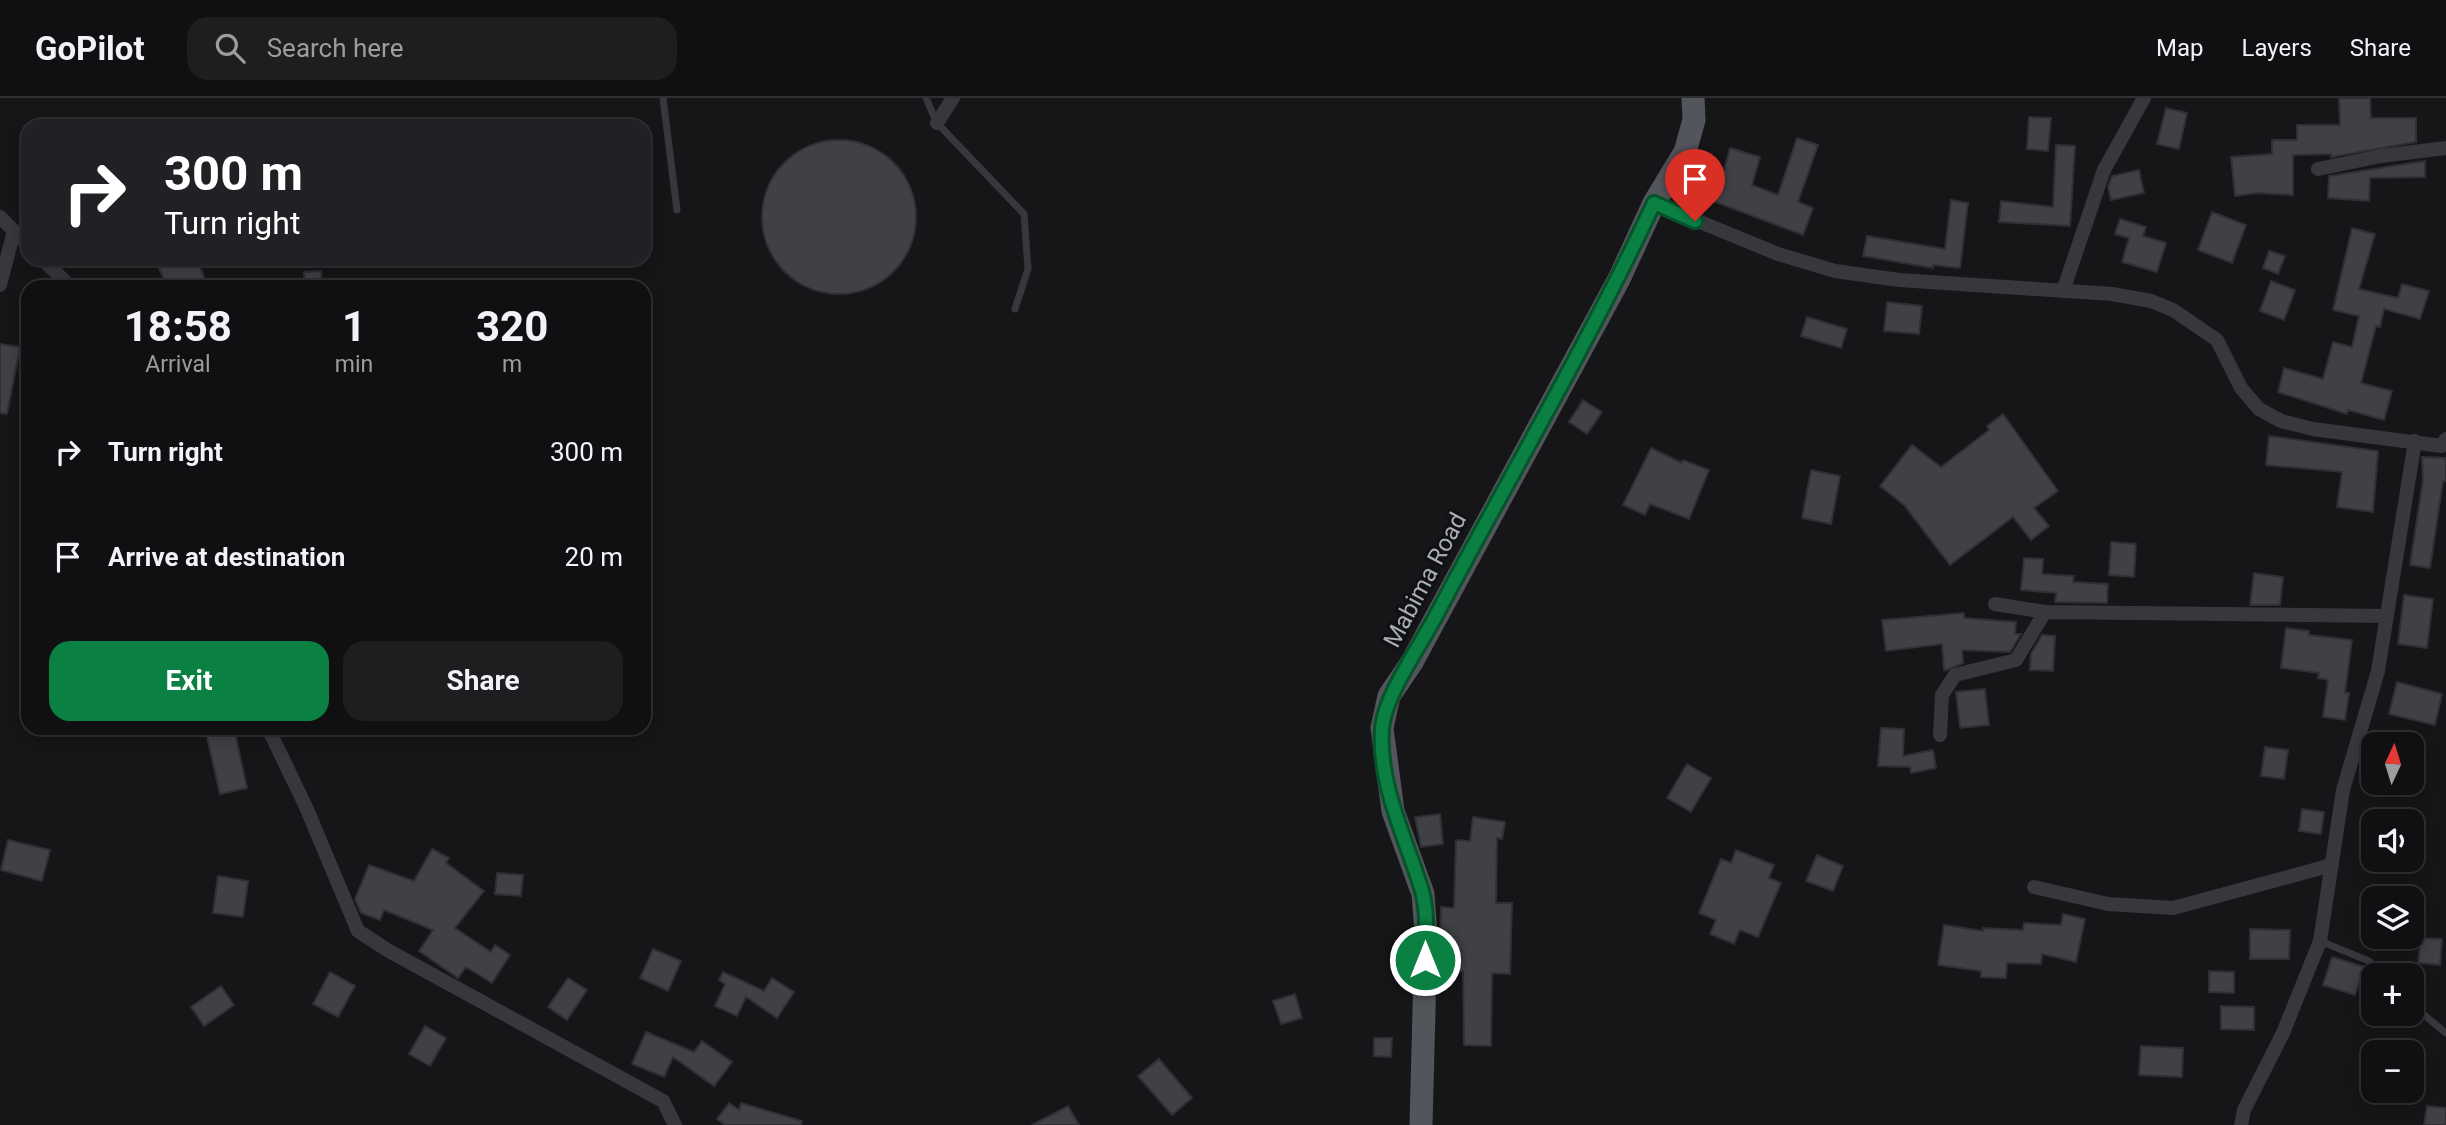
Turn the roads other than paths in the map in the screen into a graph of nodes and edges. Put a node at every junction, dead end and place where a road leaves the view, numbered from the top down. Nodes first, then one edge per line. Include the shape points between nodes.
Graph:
1 (663, 98) edge
2 (926, 98) edge
3 (953, 98) edge
4 (1693, 98) edge
5 (2144, 98) edge
6 (937, 123) junction
7 (2446, 148) edge
8 (2318, 169) dead end
9 (1654, 203) junction
10 (677, 210) dead end
11 (0, 218) edge
12 (14, 231) junction
13 (21, 238) edge
14 (49, 266) edge
15 (64, 280) edge
16 (0, 285) edge
17 (2063, 291) junction
18 (1015, 309) dead end
19 (2415, 441) junction
20 (2445, 444) edge
21 (1994, 604) dead end
22 (2045, 612) junction
23 (2386, 616) junction
24 (271, 735) edge
25 (1940, 735) dead end
26 (2332, 865) junction
27 (2035, 887) dead end
28 (2320, 941) junction
29 (2371, 963) edge
30 (2424, 1015) edge
31 (2446, 1033) edge
32 (675, 1125) edge
33 (1421, 1125) edge
34 (2241, 1125) edge

1 - 10 lane
2 - 6 lane
3 - 6 street
4 - 9 main road, Mabima Road via 1694,120 1685,152
5 - 17 street via 2104,170
6 - 18 lane via 1024,214 1028,269
7 - 8 street
9 - 17 street via 1778,254 1835,271
9 - 33 main road, Mabima Road via 1565,380 1412,662 1389,696 1382,728 1384,763 1393,811 1423,894 1426,934
11 - 12 street
12 - 13 street
12 - 16 street
14 - 15 street
17 - 19 street via 2151,301 2200,326 2217,340 2241,388 2259,409 2281,421
19 - 20 street
19 - 23 street
21 - 22 street
22 - 23 street
22 - 25 street via 2016,660 1955,676 1942,695
23 - 26 street via 2378,671 2343,790
24 - 32 street via 358,931 663,1101
26 - 27 street via 2173,908 2108,904
26 - 28 street
28 - 29 lane
28 - 34 street
30 - 31 lane

